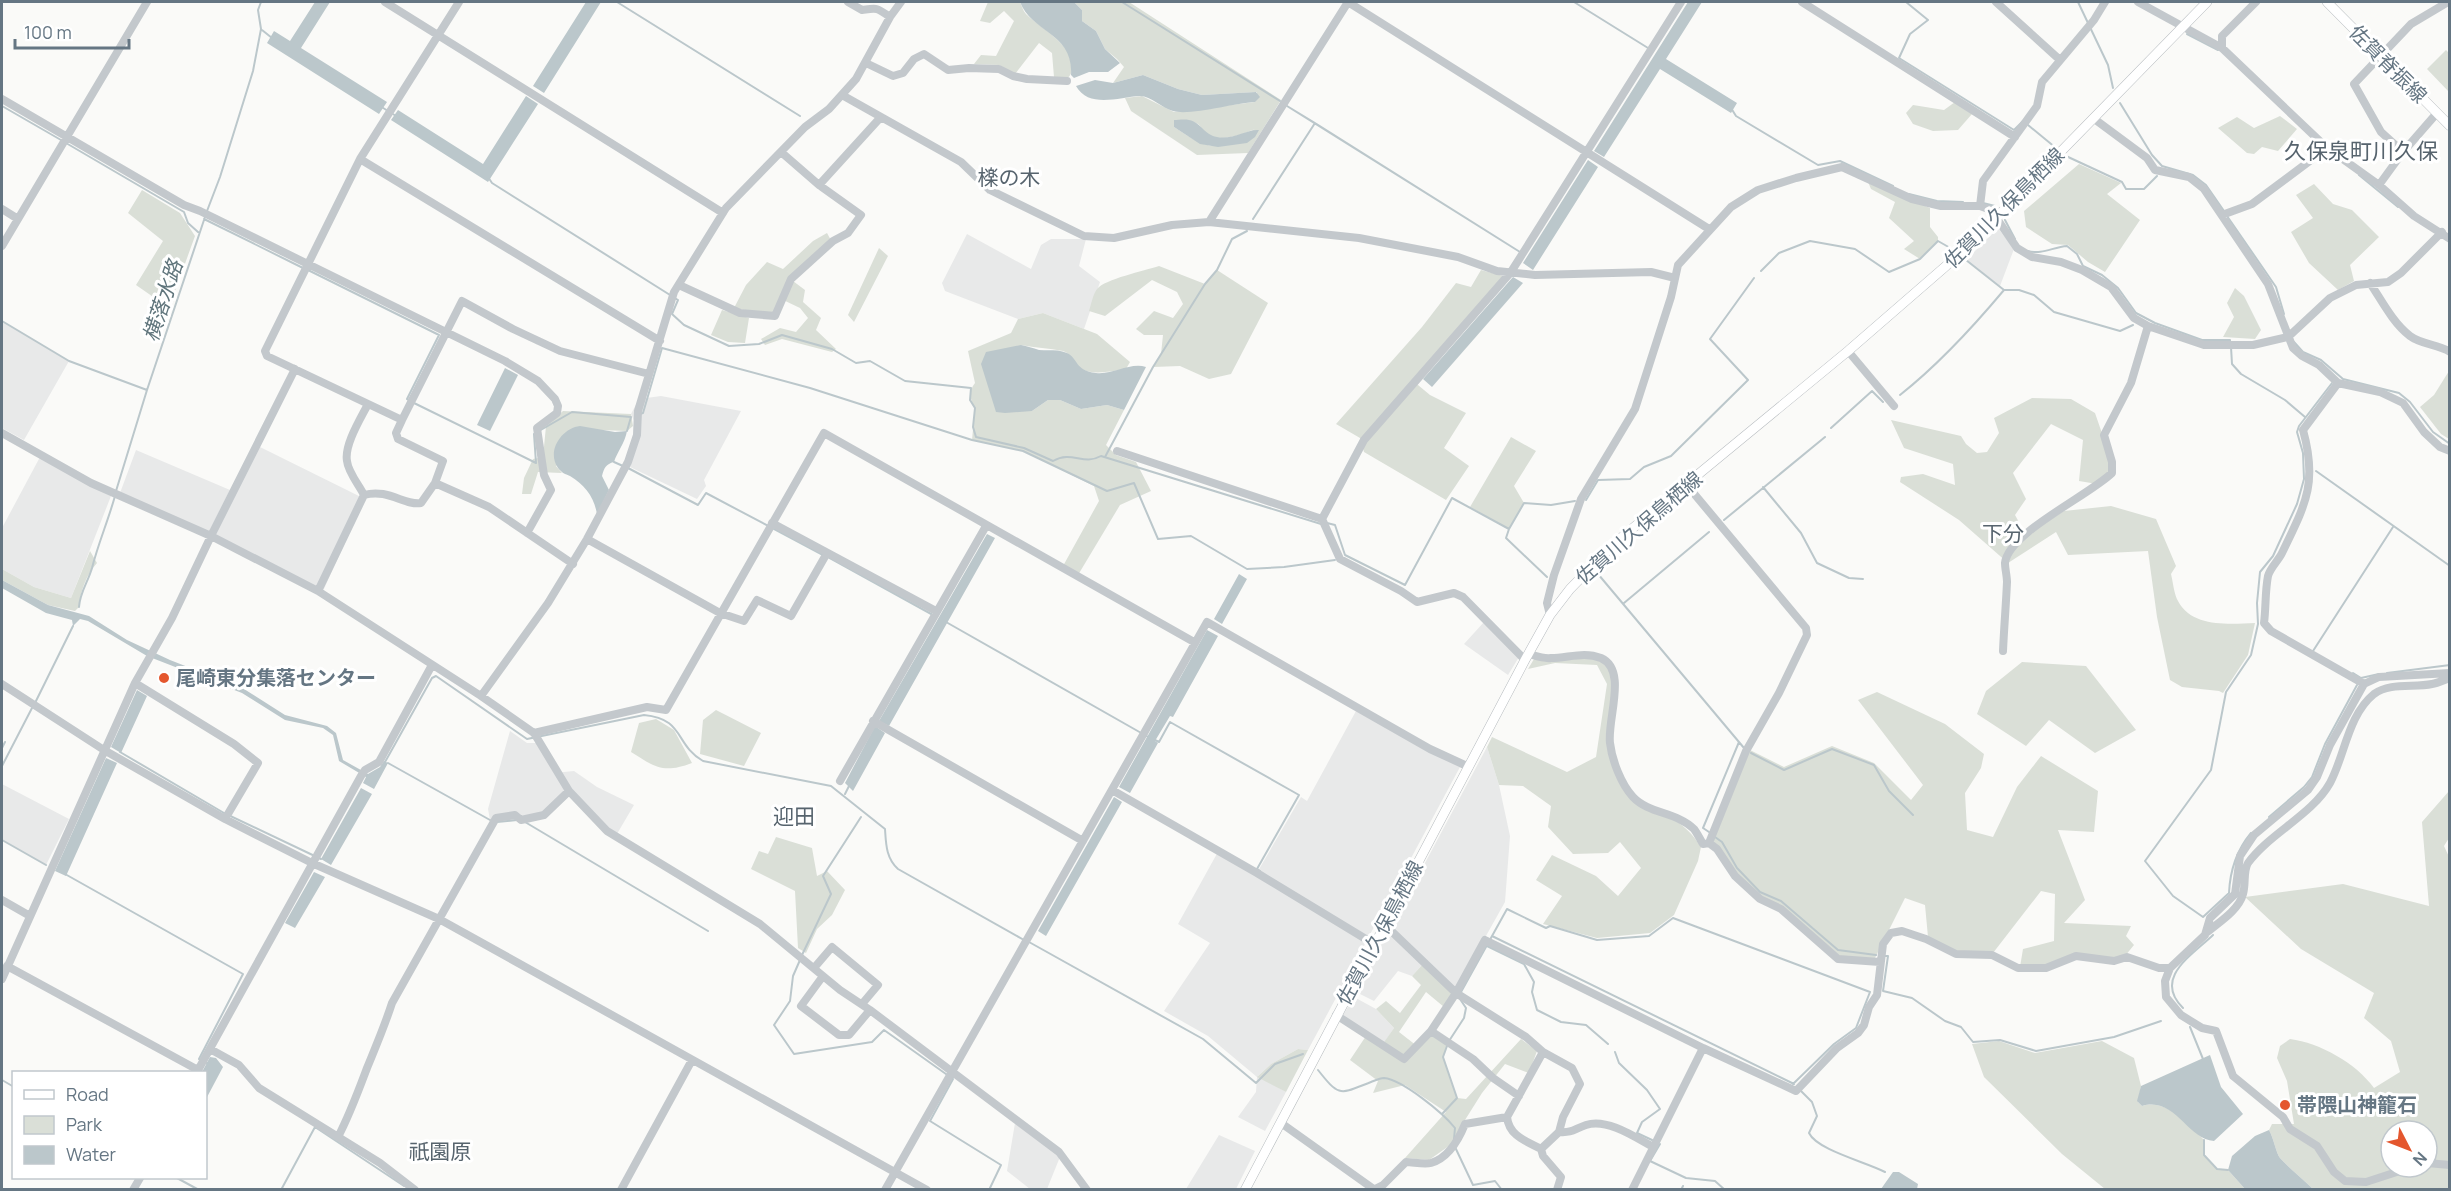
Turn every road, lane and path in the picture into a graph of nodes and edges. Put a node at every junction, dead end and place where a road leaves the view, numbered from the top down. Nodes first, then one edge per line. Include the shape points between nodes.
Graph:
1 (147, 2) edge
2 (385, 2) edge
3 (459, 2) edge
4 (848, 2) edge
5 (902, 2) edge
6 (1348, 2) edge
7 (1681, 2) edge
8 (1802, 2) edge
9 (1996, 2) edge
10 (2106, 2) edge
11 (2138, 2) edge
12 (2207, 2) edge
13 (2256, 2) edge
14 (2327, 2) edge
15 (2448, 2) edge
16 (890, 17) junction
17 (2183, 27) junction
18 (438, 34) junction
19 (2222, 48) junction
20 (2379, 55) junction
21 (2060, 60) junction
22 (866, 63) junction
23 (1066, 81) dead end
24 (842, 95) junction
25 (2, 99) edge
26 (2437, 113) junction
27 (880, 118) junction
28 (2093, 118) junction
29 (2450, 126) edge
30 (66, 137) junction
31 (2015, 137) junction
32 (2324, 149) junction
33 (781, 152) junction
34 (2403, 152) junction
35 (1593, 156) junction
36 (360, 159) junction
37 (819, 185) junction
38 (2379, 185) junction
39 (1980, 206) junction
40 (2, 209) edge
41 (723, 213) junction
42 (2226, 213) junction
43 (1997, 217) junction
44 (18, 219) junction
45 (1209, 222) junction
46 (1709, 230) junction
47 (2440, 234) junction
48 (2450, 239) edge
49 (2, 246) edge
50 (305, 267) junction
51 (1515, 273) junction
52 (1675, 278) junction
53 (2370, 283) junction
54 (675, 292) junction
55 (2148, 326) junction
56 (446, 332) junction
57 (2291, 334) junction
58 (660, 341) junction
59 (1848, 351) junction
60 (2450, 352) edge
61 (295, 369) junction
62 (649, 374) junction
63 (2338, 383) junction
64 (368, 404) junction
65 (1894, 406) dead end
66 (402, 420) junction
67 (2, 433) edge
68 (1117, 452) dead end
69 (2450, 452) edge
70 (435, 483) junction
71 (1686, 484) junction
72 (364, 495) junction
73 (1325, 522) junction
74 (772, 523) junction
75 (986, 526) junction
76 (527, 533) junction
77 (211, 536) junction
78 (587, 539) junction
79 (825, 556) junction
80 (573, 564) junction
81 (318, 591) junction
82 (720, 613) junction
83 (934, 614) junction
84 (1550, 615) junction
85 (1194, 642) junction
86 (2003, 651) dead end
87 (1527, 657) junction
88 (432, 664) junction
89 (2450, 672) edge
90 (2450, 678) edge
91 (135, 683) junction
92 (2, 684) edge
93 (2364, 684) junction
94 (481, 696) junction
95 (873, 721) junction
96 (536, 737) junction
97 (104, 750) junction
98 (1469, 767) junction
99 (840, 781) dead end
100 (1112, 790) junction
101 (569, 791) junction
102 (225, 819) junction
103 (1083, 841) junction
104 (1709, 843) junction
105 (312, 864) junction
106 (2, 900) edge
107 (30, 916) junction
108 (440, 919) junction
109 (1384, 924) junction
110 (2205, 935) junction
111 (1374, 944) junction
112 (1880, 962) junction
113 (7, 966) junction
114 (814, 968) junction
115 (2170, 968) junction
116 (823, 976) junction
117 (2, 979) edge
118 (1458, 990) junction
119 (862, 1004) junction
120 (870, 1010) junction
121 (1336, 1015) junction
122 (1431, 1031) junction
123 (1703, 1048) junction
124 (1542, 1052) junction
125 (692, 1060) junction
126 (202, 1062) edge
127 (951, 1071) junction
128 (1519, 1096) junction
129 (1507, 1117) junction
130 (1281, 1123) junction
131 (1559, 1132) junction
132 (338, 1137) junction
133 (1653, 1147) junction
134 (1541, 1149) junction
135 (895, 1172) junction
136 (2379, 1178) edge
137 (1375, 1189) edge
138 (415, 1190) edge
139 (621, 1190) edge
140 (885, 1190) edge
141 (927, 1190) edge
142 (1087, 1190) edge
143 (1245, 1190) edge
144 (1557, 1190) edge
145 (1632, 1190) edge

1 - 30 street
2 - 18 street
3 - 18 street
4 - 16 street via 862,10 878,8
5 - 16 street
6 - 35 street
6 - 45 street
7 - 35 street via 1650,50
8 - 31 street
9 - 21 street
10 - 21 street
11 - 17 street
12 - 17 main road, 佐賀川久保鳥栖線
13 - 19 street via 2222,36
14 - 20 main road, 佐賀脊振線
15 - 20 street via 2410,24
16 - 22 street
17 - 19 street
17 - 28 main road, 佐賀川久保鳥栖線
18 - 36 street
18 - 41 street
19 - 32 street
20 - 26 main road, 佐賀脊振線
20 - 34 street via 2354,84 2381,132
21 - 31 street via 2042,82 2037,106
22 - 23 street via 893,76 903,74 914,59 924,54 948,70 999,69 1028,79
22 - 24 street
24 - 27 street
24 - 33 street
25 - 30 street
26 - 29 main road, 佐賀脊振線
26 - 34 street
27 - 37 street
27 - 45 street via 961,162 990,190 1084,236 1114,238 1172,225
28 - 42 street via 2147,158 2155,170 2189,177
28 - 43 main road, 佐賀川久保鳥栖線
30 - 44 street
30 - 50 street via 184,205
31 - 39 street via 1983,181
32 - 38 street
32 - 42 street via 2252,204
33 - 37 street
33 - 41 street
34 - 38 street
35 - 46 street
35 - 51 street
36 - 50 street
36 - 58 street
37 - 54 street via 861,215 848,233 833,241 791,279 775,316 740,313
38 - 47 street
39 - 43 street
39 - 46 street via 1941,206 1912,199 1842,167 1758,190 1731,207
40 - 44 street
41 - 54 street
42 - 57 street via 2268,284
43 - 55 street via 2018,248 2032,257 2082,270 2111,287 2134,318
43 - 59 main road, 佐賀川久保鳥栖線
44 - 49 street
45 - 51 street via 1359,238 1458,257
46 - 52 street via 1678,265
47 - 48 street
47 - 53 street via 2401,273 2388,282
50 - 56 street
50 - 61 street via 265,351 267,356
51 - 52 street via 1651,272
51 - 73 street via 1364,440
52 - 84 street via 1635,409 1581,499 1554,575 1547,603
53 - 57 street via 2356,285 2331,298
53 - 60 street via 2390,315 2410,336
54 - 58 street
55 - 57 street via 2204,345 2253,345
55 - 86 street via 2131,382 2104,435 2112,473 2100,485 2025,533 2010,548 2005,564
56 - 62 street via 462,301 560,351
56 - 66 street
56 - 76 street via 538,381 558,406 538,432 544,475 551,490
57 - 63 street via 2293,348
58 - 62 street
59 - 65 street
59 - 71 main road, 佐賀川久保鳥栖線
61 - 64 street
61 - 77 street
62 - 78 street via 637,435 625,467
63 - 69 street via 2380,392 2403,403 2424,432
63 - 93 street via 2303,430 2310,483 2304,506 2268,574 2265,622 2271,631
64 - 66 street
64 - 72 street via 346,457
66 - 70 street via 398,439 443,461
67 - 77 street via 109,491
68 - 73 street
70 - 72 street via 421,503 416,504 390,494
70 - 76 street via 489,507
71 - 84 main road, 佐賀川久保鳥栖線 via 1616,542 1569,589
71 - 104 street via 1806,628 1807,635 1746,751
72 - 81 street
73 - 87 street via 1340,559 1417,602 1454,593 1463,597
74 - 75 street via 824,433
74 - 79 street
74 - 82 street
75 - 83 street
75 - 85 street
76 - 80 street
77 - 81 street
77 - 91 street
78 - 80 street
78 - 82 street
79 - 82 street via 791,616 757,600 744,621
79 - 83 street
80 - 94 street
81 - 88 street
82 - 96 street via 666,710 648,707
83 - 95 street
84 - 87 main road, 佐賀川久保鳥栖線
85 - 98 street via 1207,622 1430,749
85 - 100 street
87 - 98 main road, 佐賀川久保鳥栖線
87 - 104 street via 1549,659 1588,654 1603,658 1613,667 1616,678 1610,741 1614,762 1633,797 1679,818 1694,829 1703,844
88 - 94 street
88 - 105 street via 379,762 363,773
89 - 93 street via 2379,677
90 - 110 street via 2432,684 2385,688 2374,694 2362,708 2330,783 2315,802 2246,865 2243,895 2237,906
91 - 97 street
91 - 102 street via 258,762
92 - 97 street
93 - 110 street via 2308,790 2254,835 2240,856 2235,894 2210,918
94 - 96 street
95 - 99 street
95 - 103 street
96 - 101 street
97 - 102 street
97 - 107 street
98 - 109 main road, 佐賀川久保鳥栖線
100 - 103 street
100 - 111 street
101 - 108 street via 544,815 520,820 515,815 496,818
101 - 114 street via 607,831 760,924
102 - 105 street
103 - 127 street
104 - 112 street via 1751,892 1781,909 1838,959
105 - 108 street
105 - 126 street
106 - 107 street
107 - 113 street
108 - 125 street
108 - 132 street via 393,1003
109 - 111 main road, 佐賀川久保鳥栖線
109 - 118 street
110 - 115 street
111 - 121 main road, 佐賀川久保鳥栖線
112 - 115 street via 1883,944 1891,933 1902,931 1956,954 1992,955 2018,968 2046,968 2076,956 2114,961 2127,957
112 - 123 street via 1877,995 1864,1025 1798,1089
113 - 117 street
113 - 126 street
114 - 116 street
114 - 119 street via 832,947 878,985
115 - 136 street via 2165,981 2166,997 2181,1015 2202,1028 2216,1030 2234,1076 2283,1117 2290,1128 2317,1146 2345,1181
116 - 119 street
116 - 120 street via 801,1006 839,1035 849,1035
118 - 122 street
118 - 123 street via 1488,941
118 - 124 street via 1526,1036
119 - 120 street
120 - 127 street
121 - 122 street via 1404,1059
121 - 130 main road, 佐賀川久保鳥栖線
122 - 128 street
123 - 133 street
124 - 128 street
124 - 131 street via 1572,1068 1580,1084
125 - 135 street
125 - 139 street
126 - 132 street via 239,1065 259,1088
127 - 135 street
127 - 142 street via 1059,1152
128 - 129 street
129 - 134 street via 1516,1136
129 - 137 street via 1466,1124 1454,1146 1431,1163 1406,1162
130 - 137 street
130 - 143 main road, 佐賀川久保鳥栖線
131 - 133 street via 1572,1132 1588,1124 1620,1127
131 - 134 street
132 - 138 street
133 - 145 street
134 - 144 street via 1561,1177
135 - 140 street
135 - 141 street

